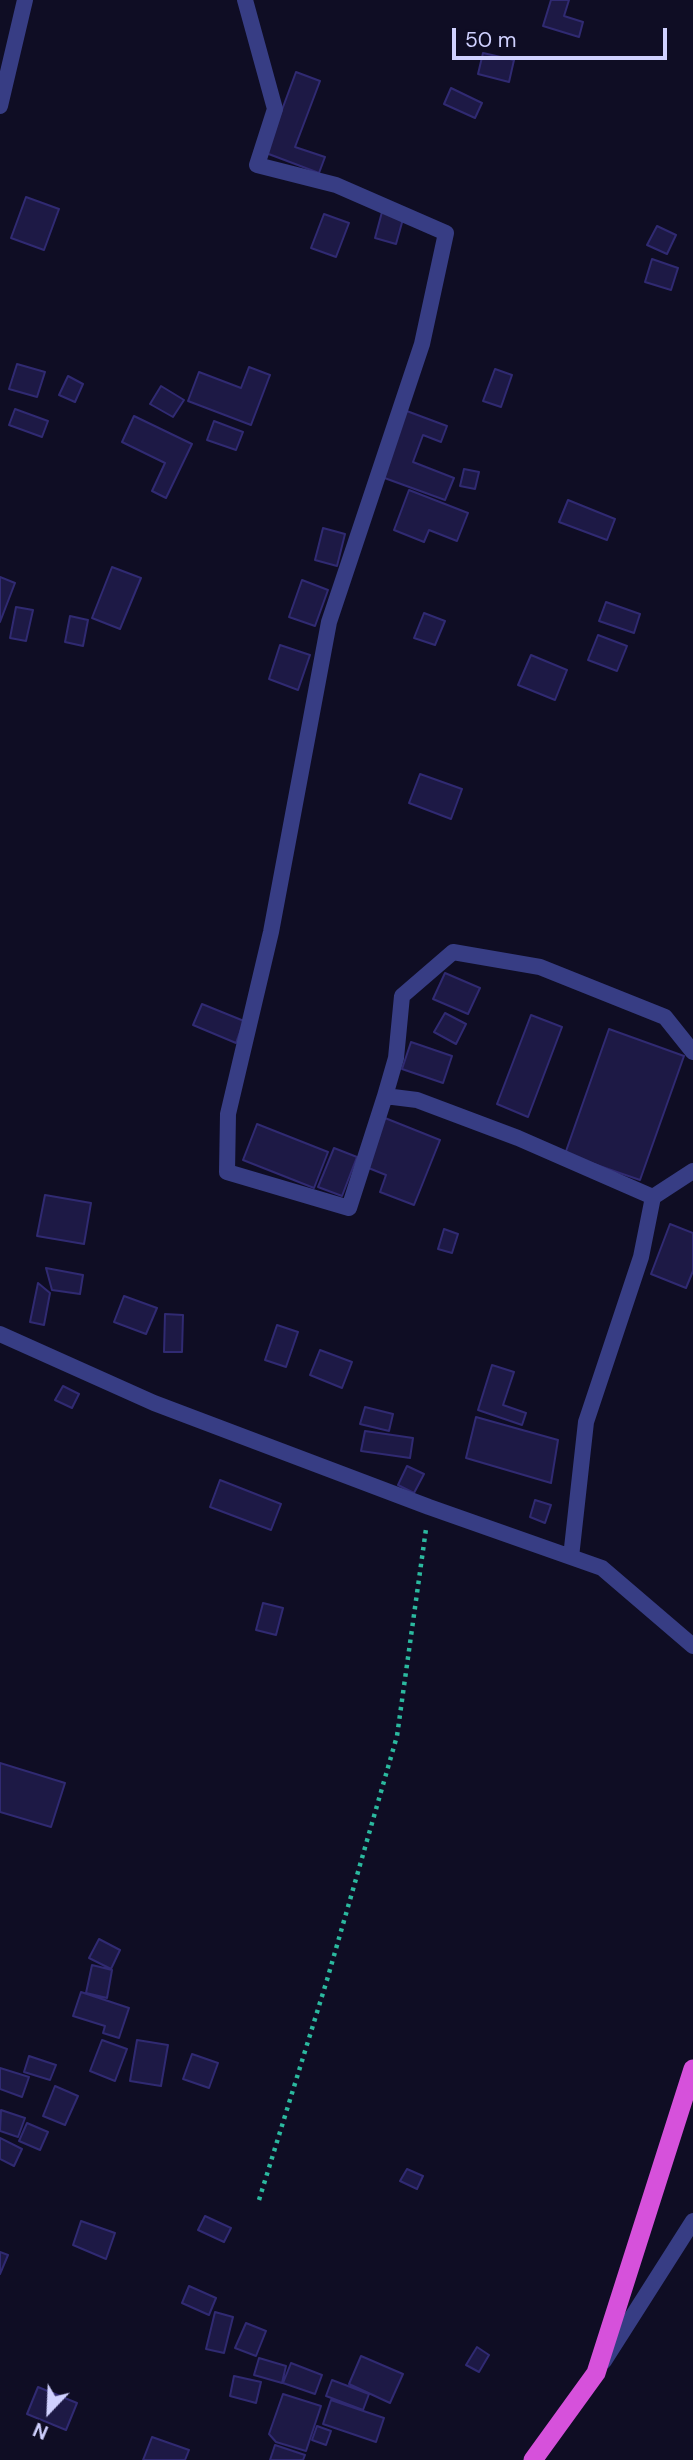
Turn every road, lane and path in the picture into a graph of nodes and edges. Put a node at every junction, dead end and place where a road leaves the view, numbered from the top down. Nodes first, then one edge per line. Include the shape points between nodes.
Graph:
1 (25, 0) edge
2 (245, 0) edge
3 (0, 106) edge
4 (693, 1052) edge
5 (385, 1096) junction
6 (693, 1171) edge
7 (653, 1197) junction
8 (0, 1335) edge
9 (429, 1507) junction
10 (571, 1557) junction
11 (693, 1646) edge
12 (693, 2068) edge
13 (259, 2200) dead end
14 (693, 2221) edge
15 (596, 2373) junction
16 (533, 2460) edge

1 - 3 lane
2 - 5 lane via 275,109 257,165 337,185 446,233 422,344 329,622 271,932 228,1114 227,1172 349,1208
4 - 5 lane via 665,1017 540,967 453,952 402,996 396,1058
5 - 7 lane via 417,1100 518,1138
6 - 7 lane
7 - 10 lane via 641,1257 586,1422
8 - 9 lane via 154,1403
9 - 10 lane
9 - 13 path via 397,1736
10 - 11 lane via 602,1568
12 - 15 highway
14 - 15 lane
15 - 16 highway

